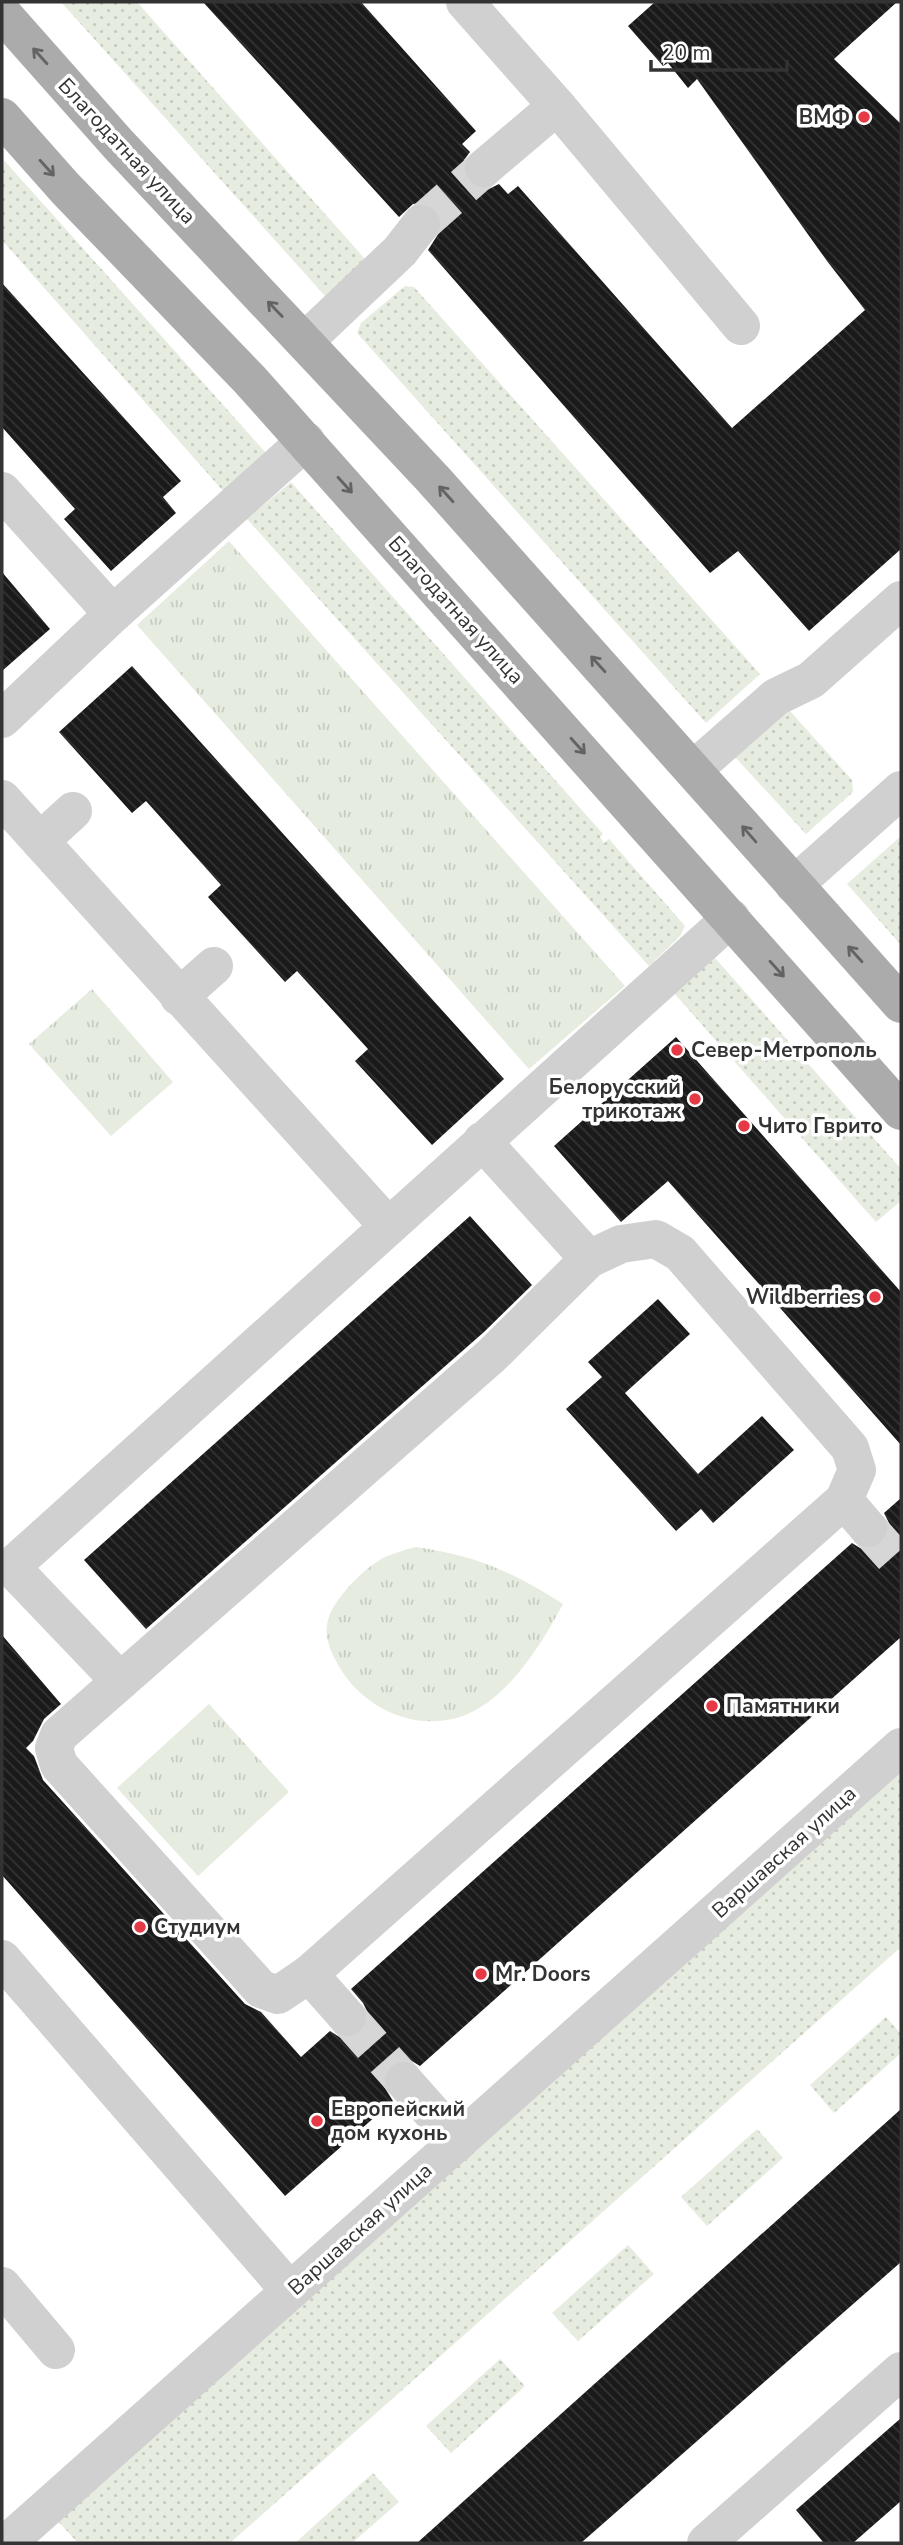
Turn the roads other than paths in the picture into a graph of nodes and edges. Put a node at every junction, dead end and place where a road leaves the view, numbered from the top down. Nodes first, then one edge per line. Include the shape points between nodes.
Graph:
1 (465, 2) edge
2 (2, 13) edge
3 (557, 106) junction
4 (2, 117) edge
5 (484, 168) tunnel mouth
6 (421, 224) tunnel mouth
7 (741, 326) dead end
8 (305, 341) junction
9 (306, 441) junction
10 (2, 491) edge
11 (901, 600) edge
12 (113, 614) junction
13 (2, 719) edge
14 (693, 770) junction
15 (901, 790) edge
16 (2, 799) edge
17 (73, 811) dead end
18 (40, 841) junction
19 (794, 885) junction
20 (732, 918) junction
21 (214, 966) dead end
22 (179, 997) junction
23 (901, 1004) edge
24 (901, 1111) edge
25 (482, 1142) junction
26 (388, 1226) junction
27 (589, 1259) junction
28 (7, 1571) edge
29 (120, 1681) junction
30 (901, 1747) edge
31 (2, 1959) edge
32 (309, 1974) junction
33 (15, 1998) edge
34 (347, 2017) tunnel mouth
35 (404, 2081) tunnel mouth
36 (458, 2142) junction
37 (2, 2286) edge
38 (290, 2291) junction
39 (56, 2350) dead end
40 (901, 2371) edge
41 (31, 2536) edge
42 (706, 2543) edge

1 - 3 street
8 -> 2 main road, Благодатная улица via 118,144
3 - 5 street
3 - 7 street
4 -> 9 main road, Благодатная улица
6 - 8 street via 400,251
14 -> 8 main road, Благодатная улица
9 - 12 street
9 -> 20 main road, Благодатная улица
10 - 12 street
11 - 14 street via 811,680 776,696
12 - 13 street
19 -> 14 main road, Благодатная улица
15 - 19 street
16 - 18 street
17 - 18 street
18 - 22 street
23 -> 19 main road, Благодатная улица
20 -> 24 main road, Благодатная улица
20 - 25 street
21 - 22 street
22 - 26 street via 340,1148
25 - 26 street
25 - 27 street
26 - 28 street
27 - 29 street via 491,1356
27 - 32 street via 621,1244 656,1240 680,1253 850,1448 857,1470 856,1514
28 - 29 street
29 - 32 street via 59,1735 54,1748 59,1765 261,1989 278,1995
30 - 36 street, Варшавская улица
31 - 33 street
32 - 34 street
33 - 38 street
35 - 36 street
36 - 38 street, Варшавская улица
37 - 39 street
38 - 41 street, Варшавская улица
40 - 42 street

